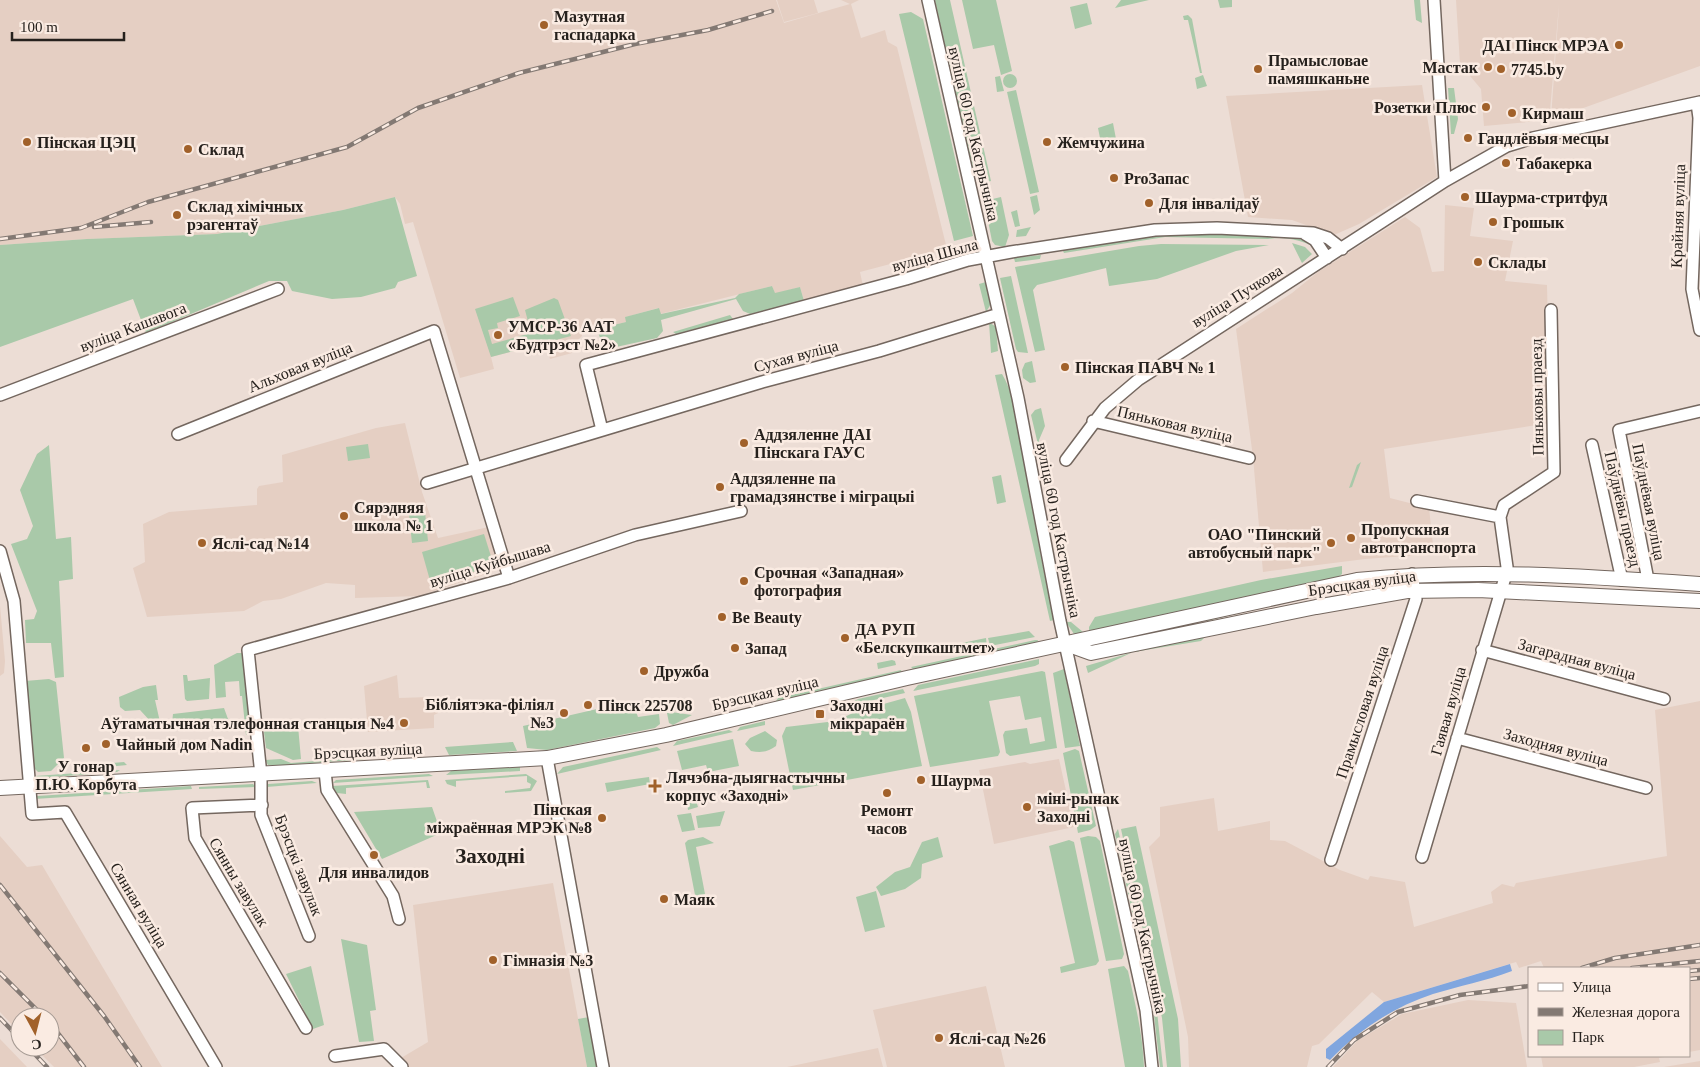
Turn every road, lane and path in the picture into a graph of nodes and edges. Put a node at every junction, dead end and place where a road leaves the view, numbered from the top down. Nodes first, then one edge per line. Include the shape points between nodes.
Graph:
1 (928, 0) edge
2 (1434, 0) edge
3 (1699, 103) edge
4 (1666, 109) joint
5 (1445, 181) junction
6 (1301, 232) junction
7 (1342, 249) junction
8 (985, 258) junction
9 (1327, 258) junction
10 (278, 289) dead end
11 (1551, 310) dead end
12 (999, 314) junction
13 (1700, 330) edge
14 (0, 395) edge
15 (1700, 411) edge
16 (1093, 421) junction
17 (602, 430) junction
18 (178, 434) dead end
19 (1592, 445) dead end
20 (1249, 458) dead end
21 (1066, 460) dead end
22 (477, 469) junction
23 (427, 483) dead end
24 (1417, 501) dead end
25 (741, 511) dead end
26 (1500, 517) junction
27 (0, 551) edge
28 (1412, 574) junction
29 (1506, 574) junction
30 (509, 578) junction
31 (1622, 580) junction
32 (1648, 580) junction
33 (1700, 584) edge
34 (1415, 591) junction
35 (1501, 591) junction
36 (1700, 600) edge
37 (1065, 644) junction
38 (1482, 650) junction
39 (1664, 699) dead end
40 (1457, 738) junction
41 (546, 758) junction
42 (325, 771) junction
43 (261, 775) junction
44 (29, 786) junction
45 (0, 788) edge
46 (1646, 788) dead end
47 (262, 804) junction
48 (1422, 857) dead end
49 (1331, 860) dead end
50 (399, 919) dead end
51 (309, 936) dead end
52 (306, 1028) dead end
53 (335, 1056) dead end
54 (216, 1067) edge
55 (402, 1067) edge
56 (603, 1067) edge
57 (1152, 1067) edge

1 - 8 street, вуліца 60 год Кастрычніка
2 - 5 street
3 - 4 street, Крайняя вуліца
3 - 13 street, Крайняя вуліца via 1692,289
4 - 5 street, вуліца Пучкова via 1507,146
5 - 7 street, вуліца Пучкова
6 - 7 street, вуліца Шыла via 1328,238
6 - 8 street, вуліца Шыла via 1217,228 1155,230
6 - 9 street via 1315,240
7 - 9 street, вуліца Пучкова
8 - 12 street, вуліца 60 год Кастрычніка
8 - 17 street, вуліца Шыла via 586,364
9 - 16 street, вуліца Пучкова via 1145,375 1114,398
10 - 14 street, вуліца Кашавога
11 - 26 street, Пяньковы праезд via 1554,472 1504,505
12 - 17 street, Сухая вуліца
12 - 37 street, вуліца 60 год Кастрычніка
15 - 32 street, Паўднёвая вуліца via 1619,430
16 - 20 street, Пяньковая вуліца
16 - 21 street, вуліца Пучкова
17 - 22 street, Сухая вуліца
18 - 22 street, Альховая вуліца via 434,331
19 - 31 street, Паўднёвы праезд
22 - 23 street, Сухая вуліца
22 - 30 street
24 - 26 street
25 - 30 street, вуліца Куйбышава via 635,535
26 - 29 street
27 - 44 street via 14,601
28 - 29 main road, Брэсцкая вуліца
28 - 34 street, Прамысловая вуліца
28 - 37 main road, Брэсцкая вуліца via 1307,590
29 - 31 main road, Брэсцкая вуліца
29 - 35 street, Гаявая вуліца
30 - 43 street, вуліца Куйбышава via 248,650
31 - 32 main road, Брэсцкая вуліца
32 - 33 main road, Брэсцкая вуліца
34 - 35 main road, Брэсцкая вуліца
34 - 37 main road, Брэсцкая вуліца via 1316,606 1091,653
34 - 49 street, Прамысловая вуліца via 1416,600
35 - 36 main road, Брэсцкая вуліца
35 - 38 street, Гаявая вуліца
37 - 41 main road, Брэсцкая вуліца via 666,735
37 - 57 street, вуліца 60 год Кастрычніка via 1146,1010
38 - 39 street, Загарадная вуліца
38 - 40 street, Гаявая вуліца
40 - 46 street, Заходняя вуліца
40 - 48 street, Гаявая вуліца
41 - 42 main road, Брэсцкая вуліца
41 - 56 street
42 - 43 main road, Брэсцкая вуліца
42 - 50 street via 327,790 393,896
43 - 44 main road, Брэсцкая вуліца
43 - 47 street, Брэсцкі завулак
44 - 45 main road, Брэсцкая вуліца
44 - 54 street, Сянная вуліца via 32,814 65,812
47 - 51 street, Брэсцкі завулак via 261,816
47 - 52 street, Сянны завулак via 192,808 194,838
53 - 55 street via 384,1049

